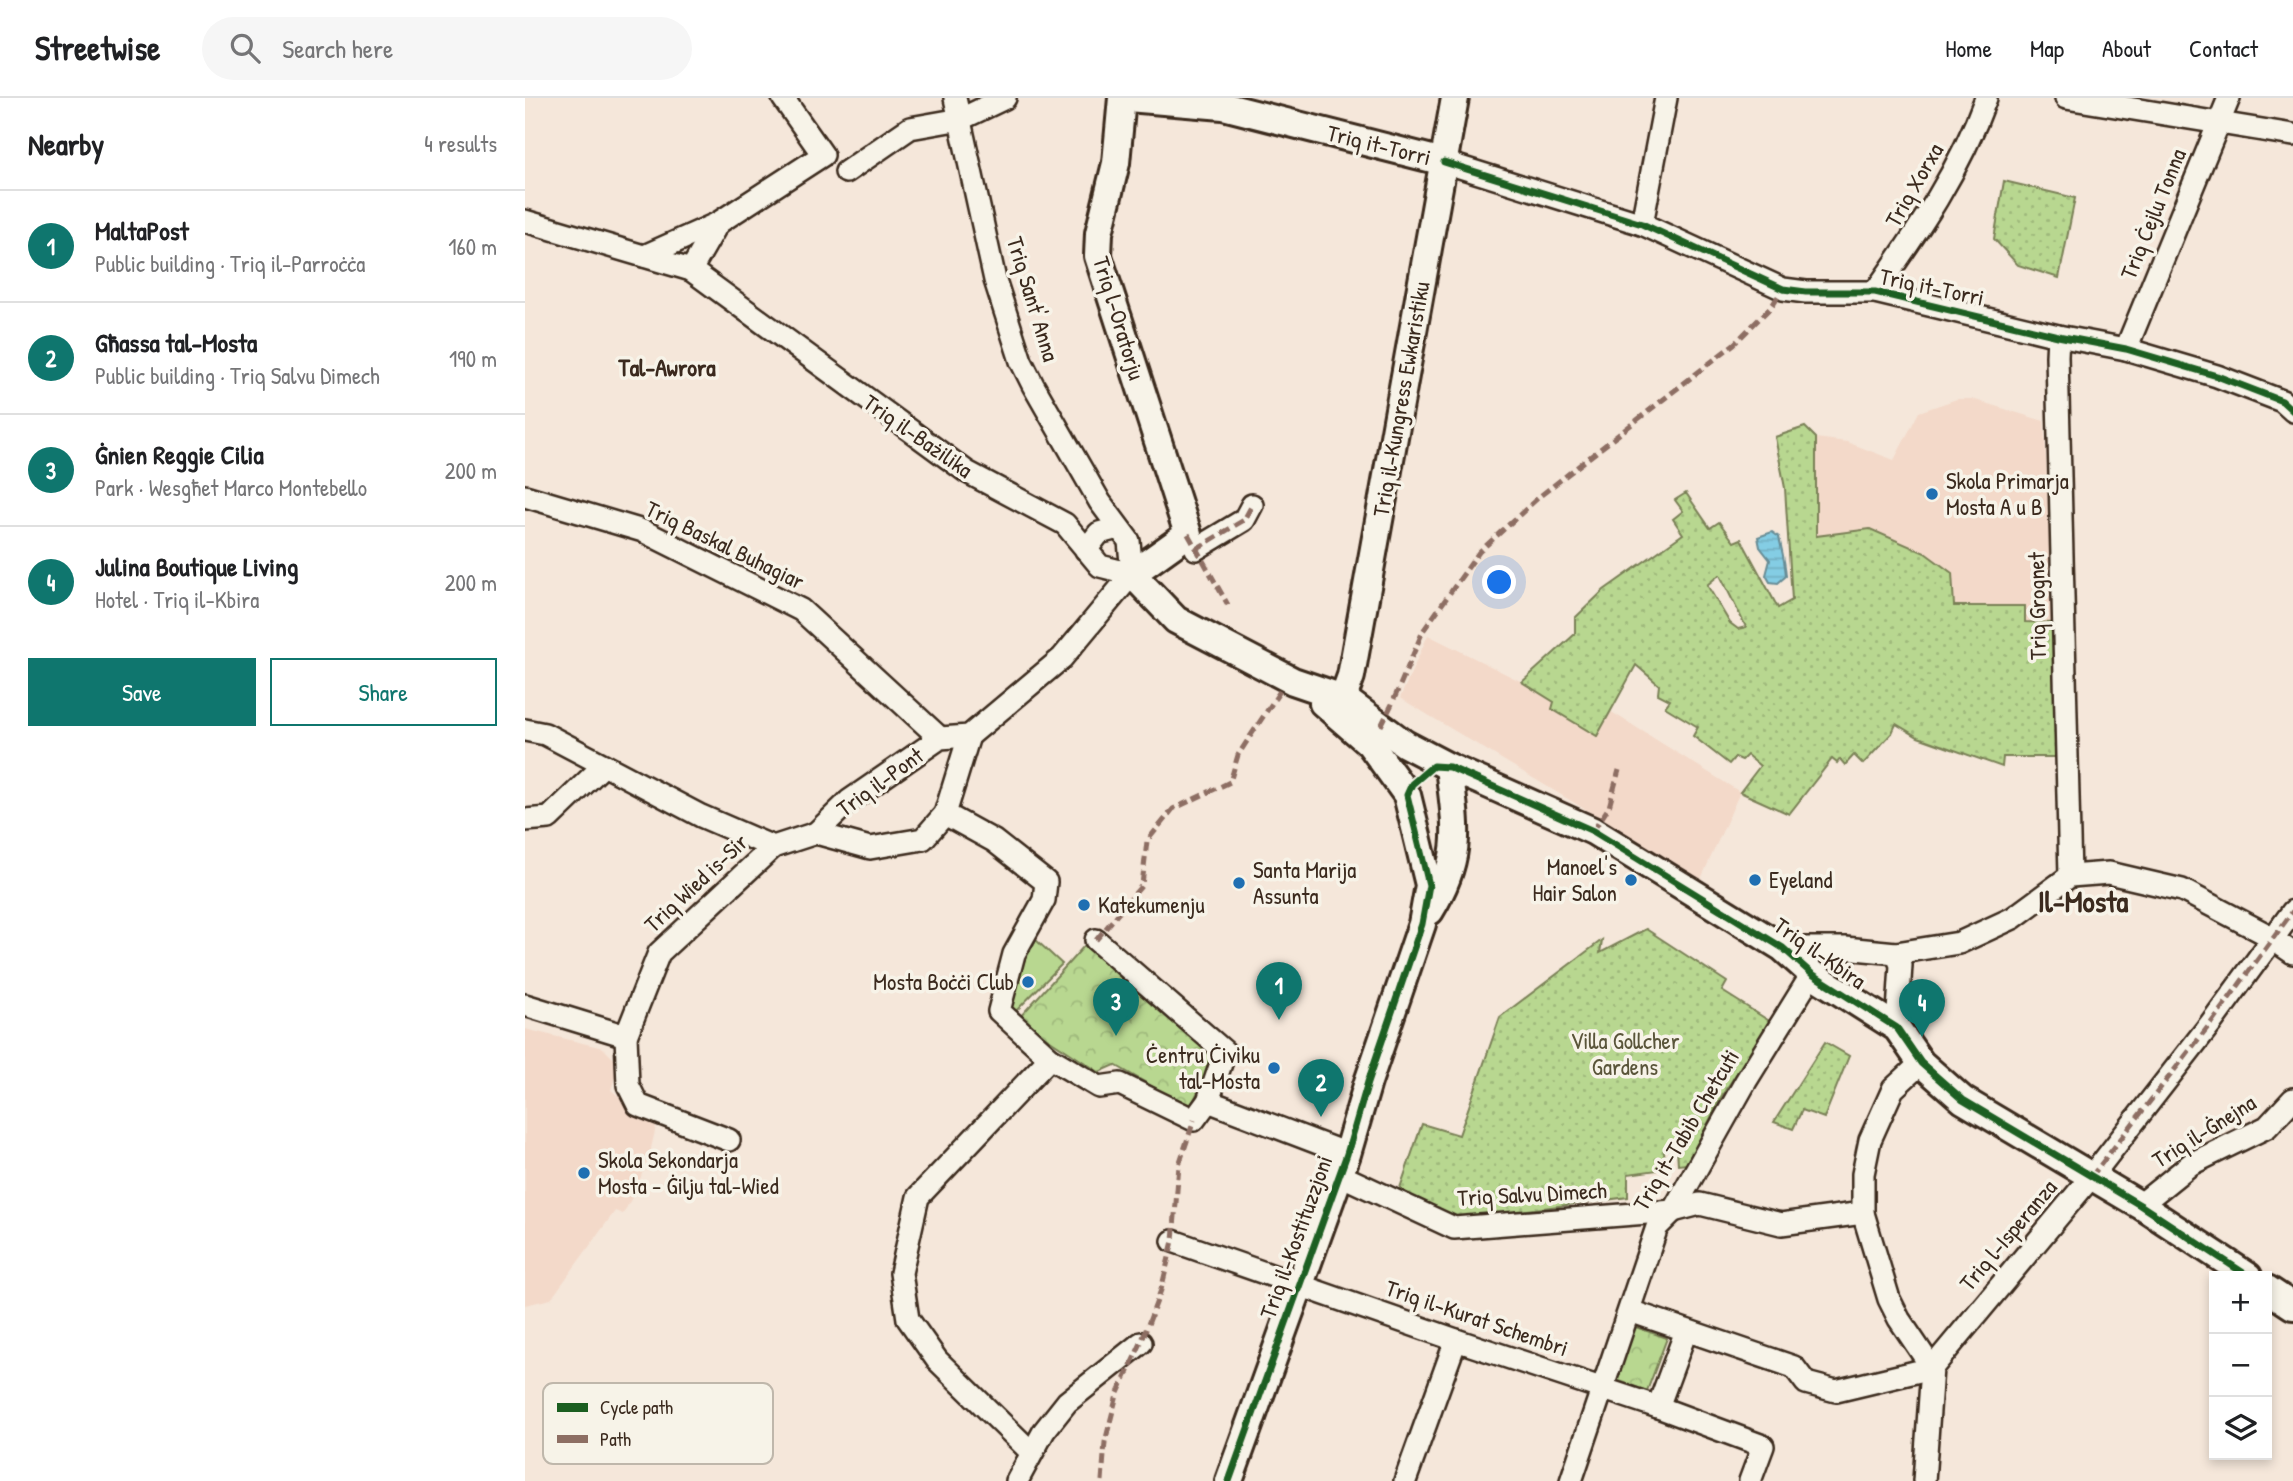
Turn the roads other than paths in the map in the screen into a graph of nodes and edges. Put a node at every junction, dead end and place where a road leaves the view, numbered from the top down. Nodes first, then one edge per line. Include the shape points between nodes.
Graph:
1 (783, 98) edge
2 (955, 98) edge
3 (1005, 98) edge
4 (1122, 98) edge
5 (1128, 98) edge
6 (1455, 98) edge
7 (1666, 98) edge
8 (1986, 98) edge
9 (2066, 98) edge
10 (2229, 98) edge
11 (1216, 101) edge
12 (2121, 103) edge
13 (961, 119) junction
14 (2219, 124) junction
15 (2293, 135) edge
16 (1444, 162) junction
17 (846, 172) dead end
18 (525, 221) edge
19 (718, 223) junction
20 (1642, 224) junction
21 (644, 256) junction
22 (691, 270) junction
23 (1875, 292) junction
24 (2059, 336) junction
25 (2126, 349) junction
26 (2293, 411) edge
27 (525, 496) edge
28 (1252, 505) dead end
29 (1118, 528) junction
30 (1192, 541) junction
31 (1086, 550) junction
32 (1132, 574) junction
33 (1293, 681) junction
34 (1343, 698) junction
35 (525, 730) edge
36 (969, 736) junction
37 (940, 738) junction
38 (603, 766) junction
39 (1448, 767) junction
40 (1407, 795) junction
41 (946, 814) junction
42 (525, 820) edge
43 (815, 832) junction
44 (773, 847) junction
45 (2070, 876) junction
46 (2293, 911) edge
47 (1422, 924) junction
48 (2274, 939) junction
49 (1096, 940) dead end
50 (1783, 948) junction
51 (1896, 953) junction
52 (2293, 953) edge
53 (1812, 974) junction
54 (525, 1005) edge
55 (1897, 1028) junction
56 (626, 1036) junction
57 (1050, 1058) junction
58 (1921, 1063) junction
59 (2293, 1099) edge
60 (1208, 1101) junction
61 (729, 1140) dead end
62 (1342, 1164) junction
63 (2091, 1177) junction
64 (2140, 1205) junction
65 (1673, 1211) junction
66 (1863, 1213) junction
67 (1173, 1241) dead end
68 (2240, 1271) edge
69 (1299, 1284) junction
70 (2272, 1292) edge
71 (2293, 1306) edge
72 (1630, 1311) junction
73 (1686, 1331) junction
74 (1456, 1340) junction
75 (1141, 1343) dead end
76 (1932, 1368) junction
77 (1603, 1389) junction
78 (1658, 1407) junction
79 (1031, 1452) junction
80 (1017, 1481) edge
81 (1229, 1481) edge
82 (1405, 1481) edge
83 (1571, 1481) edge
84 (1751, 1481) edge
85 (1924, 1481) edge

1 - 19 street via 823,155
2 - 13 street, Triq Sant' Anna
3 - 13 street
4 - 30 main road, Triq l-Oratorju via 1116,163 1098,256
5 - 11 main road, Triq it-Torri
6 - 16 main road, Triq il-Kungress Ewkaristiku
7 - 20 street
8 - 23 street, Triq Xorxa via 1951,178
9 - 12 street
10 - 14 street, Triq Ċejlu Tonna
11 - 16 main road, Triq it-Torri
12 - 14 street
13 - 17 street via 910,128
13 - 29 street, Triq Sant' Anna via 995,280 1021,361
14 - 15 street
14 - 25 street, Triq Ċejlu Tonna
16 - 20 street, Triq it-Torri
16 - 34 main road, Triq il-Kungress Ewkaristiku via 1351,676
18 - 21 street, Triq il-Bażilika
19 - 21 street
19 - 22 street
20 - 23 street, Triq it-Torri via 1783,289
21 - 22 street, Triq il-Bażilika
22 - 31 street, Triq il-Bażilika via 967,472 1065,524
23 - 24 street, Triq it-Torri
24 - 25 street, Triq it-Torri
24 - 45 street, Triq Grognet
25 - 26 street, Triq it-Torri via 2217,376 2282,401
27 - 37 street, Triq Baskal Buhagiar via 643,531 801,610
28 - 30 street via 1244,520
29 - 31 street via 1099,533
29 - 32 street, Triq Sant' Anna via 1129,541
30 - 32 main road
31 - 32 street, Triq il-Bażilika via 1100,566
32 - 33 main road via 1176,620
32 - 36 street via 1062,658
33 - 34 main road, Triq il-Kbira
33 - 40 main road via 1370,744
34 - 39 main road, Triq il-Kbira via 1405,744
35 - 38 street via 545,734
36 - 37 street, Triq il-Pont
36 - 41 street
37 - 43 street, Triq il-Pont via 849,801
38 - 42 street via 549,818
38 - 44 street
39 - 40 main road via 1433,766 1412,784
39 - 47 main road via 1457,830 1455,854 1441,893
39 - 50 main road, Triq il-Kbira via 1593,831
40 - 47 main road via 1429,885
41 - 43 street via 923,839 870,848
41 - 57 street via 994,841 1045,882 1044,900 1014,954 999,1011
43 - 44 street, Triq il-Pont
44 - 56 street, Triq Wied is-Sir via 659,953
45 - 48 street via 2109,873 2182,890
45 - 51 street via 2013,918 1959,943
46 - 48 street, Triq l-Isperanza
47 - 62 main road, Triq il-Kostituzzjoni
48 - 52 street
48 - 63 street, Triq l-Isperanza
49 - 60 street via 1225,1052
50 - 51 street via 1845,947
50 - 53 main road, Triq il-Kbira
51 - 55 street, Triq il-Kbira via 1901,965
53 - 55 main road, Triq il-Kbira
53 - 65 street, Triq it-Tabib Chetcuti
54 - 56 street
55 - 58 main road, Triq il-Kbira
56 - 61 street, Triq Wied is-Sir via 628,1085 638,1105
57 - 60 street via 1099,1087 1120,1084 1193,1120
57 - 79 street via 918,1197 901,1273 908,1319 937,1360
58 - 63 main road, Triq il-Kbira via 1963,1100
58 - 66 street via 1893,1089 1870,1140 1863,1174
59 - 64 street, Triq il-Ġnejna via 2267,1127 2191,1164
60 - 62 street, Triq Salvu Dimech
62 - 65 street, Triq Salvu Dimech via 1454,1228
62 - 69 main road, Triq il-Kostituzzjoni
63 - 64 main road, Triq il-Kbira
63 - 76 street, Triq l-Isperanza
64 - 68 main road, Triq il-Kbira
65 - 66 street, Triq Salvu Dimech via 1700,1204 1781,1224
65 - 72 street, Triq it-Tabib Chetcuti via 1657,1227
66 - 76 street via 1889,1299
67 - 69 street, Triq il-Kurat Schembri
69 - 74 street, Triq il-Kurat Schembri
69 - 81 main road, Triq il-Kostituzzjoni
70 - 71 main road
72 - 73 street
72 - 77 street, Triq it-Tabib Chetcuti
73 - 76 street via 1794,1367 1805,1383 1836,1391
73 - 78 street
74 - 77 street, Triq il-Kurat Schembri
74 - 82 street
75 - 79 street via 1067,1402
76 - 85 street
77 - 78 street, Triq il-Kurat Schembri
77 - 83 street, Triq it-Tabib Chetcuti
78 - 84 street, Triq il-Kurat Schembri via 1763,1446
79 - 80 street

